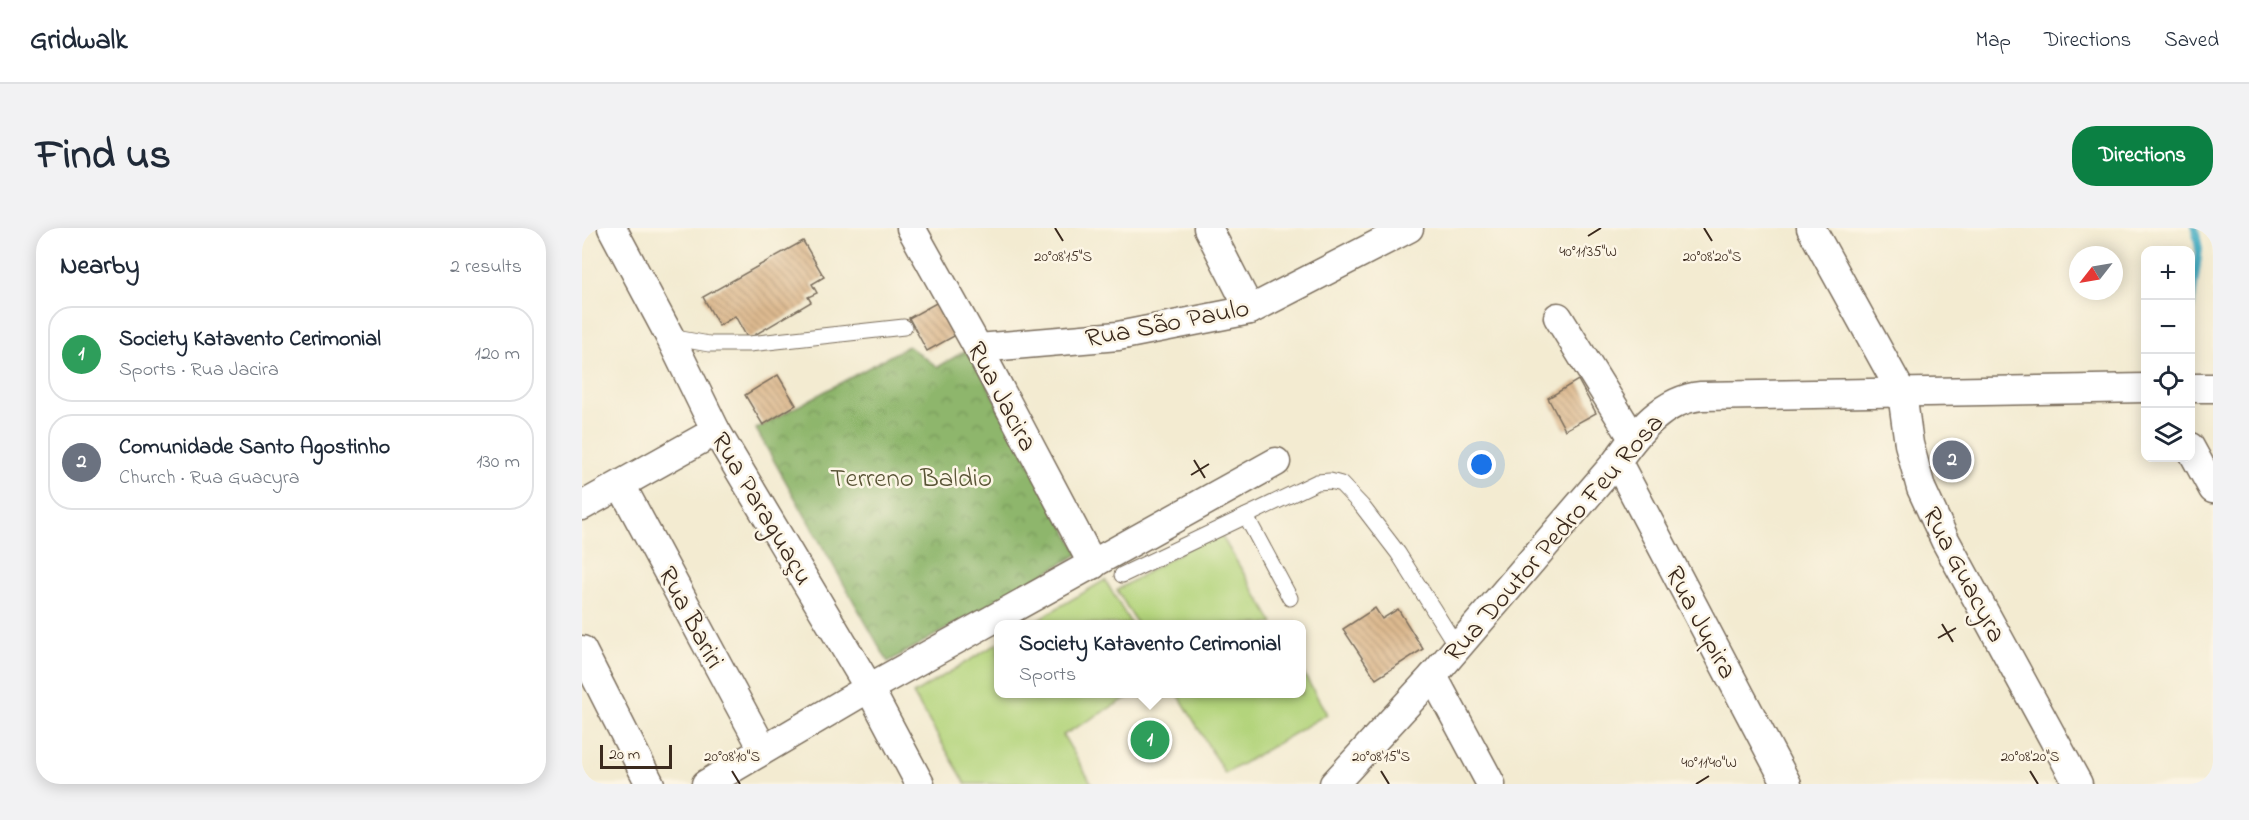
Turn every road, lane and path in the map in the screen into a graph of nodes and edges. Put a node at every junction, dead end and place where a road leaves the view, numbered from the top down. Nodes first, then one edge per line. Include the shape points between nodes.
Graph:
1 (612, 228) edge
2 (911, 228) edge
3 (1208, 228) edge
4 (1409, 228) edge
5 (1811, 228) edge
6 (1250, 310) junction
7 (1558, 318) dead end
8 (904, 327) dead end
9 (670, 337) junction
10 (978, 348) junction
11 (2141, 388) edge
12 (2195, 388) edge
13 (2213, 388) edge
14 (1902, 393) junction
15 (716, 431) junction
16 (1625, 450) junction
17 (2195, 456) edge
18 (1276, 462) dead end
19 (621, 485) junction
20 (2213, 489) edge
21 (582, 506) edge
22 (1245, 516) junction
23 (1093, 565) junction
24 (1122, 575) dead end
25 (1290, 598) dead end
26 (1457, 647) junction
27 (582, 650) edge
28 (1433, 676) junction
29 (869, 688) junction
30 (763, 749) junction
31 (650, 784) edge
32 (706, 784) edge
33 (920, 784) edge
34 (1334, 784) edge
35 (1491, 784) edge
36 (1787, 784) edge
37 (2078, 784) edge

1 - 9 street, Rua Paraguaçu
2 - 10 street, Rua Jacira
3 - 6 street
4 - 6 street, Rua São Paulo
5 - 14 street, Rua Guacyra
6 - 10 street, Rua São Paulo via 1118,336
7 - 16 street, Rua Jupira
8 - 9 lane via 749,344 709,344
9 - 15 street, Rua Paraguaçu
10 - 23 street, Rua Jacira
11 - 14 street, Rua Doutor Pedro Feu Rosa
12 - 13 street
14 - 16 street, Rua Doutor Pedro Feu Rosa via 1691,397 1669,405
14 - 37 street, Rua Guacyra via 1909,444 1921,488
15 - 19 street
15 - 29 street, Rua Paraguaçu
16 - 26 street, Rua Doutor Pedro Feu Rosa
16 - 36 street, Rua Jupira
17 - 20 street
18 - 23 street
19 - 21 street
19 - 30 street, Rua Bariri
22 - 24 lane
22 - 25 lane
22 - 26 lane via 1317,482 1341,484 1398,553
23 - 29 street
26 - 28 street, Rua Doutor Pedro Feu Rosa
27 - 31 street
28 - 34 street, Rua Doutor Pedro Feu Rosa
28 - 35 street
29 - 30 street
29 - 33 street, Rua Paraguaçu
30 - 32 street

